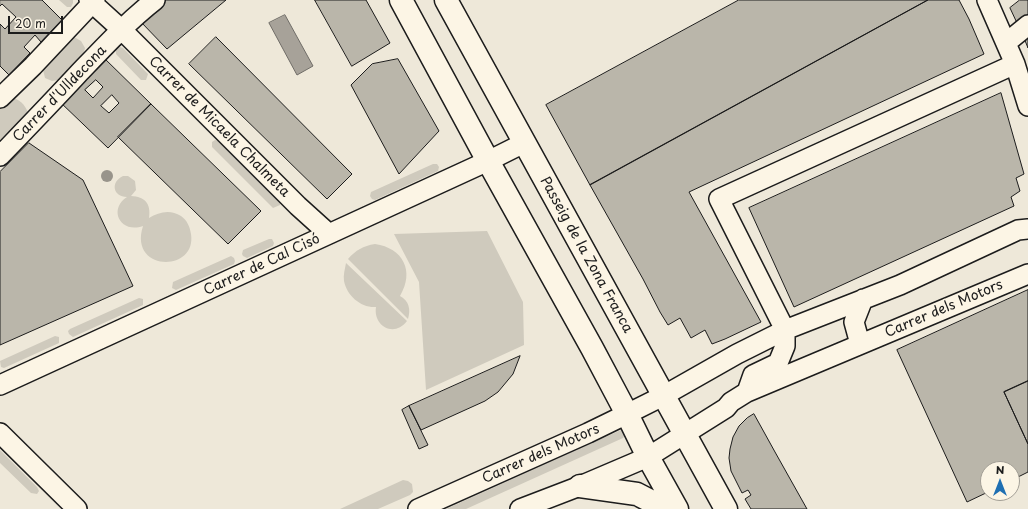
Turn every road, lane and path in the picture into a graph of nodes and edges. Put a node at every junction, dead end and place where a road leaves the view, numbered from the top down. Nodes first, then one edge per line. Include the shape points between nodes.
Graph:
1 (155, 0) edge
2 (401, 0) edge
3 (446, 0) edge
4 (987, 0) edge
5 (92, 1) edge
6 (116, 24) junction
7 (1028, 25) edge
8 (1006, 44) junction
9 (1015, 64) junction
10 (3, 90) edge
11 (1028, 106) edge
12 (524, 143) junction
13 (0, 156) edge
14 (488, 161) junction
15 (1028, 229) edge
16 (329, 234) junction
17 (1028, 261) edge
18 (1028, 274) edge
19 (993, 289) junction
20 (863, 299) junction
21 (785, 330) junction
22 (860, 344) junction
23 (0, 385) edge
24 (663, 396) junction
25 (739, 397) junction
26 (627, 414) junction
27 (0, 434) edge
28 (685, 435) junction
29 (648, 457) junction
30 (580, 486) junction
31 (77, 509) edge
32 (418, 509) edge
33 (520, 509) edge
34 (666, 509) edge
35 (677, 509) edge
36 (726, 509) edge

1 - 6 street, Carrer d'Ulldecona via 132,18
2 - 14 main road
3 - 12 main road, Passeig de la Zona Franca
4 - 8 street
5 - 6 street, Carrer de Micaela Chalmeta
5 - 10 street
6 - 13 street, Carrer d'Ulldecona via 104,47
6 - 16 street, Carrer de Micaela Chalmeta
7 - 8 street
8 - 9 street
9 - 11 street
9 - 21 street via 719,198
12 - 14 street, Carrer de Cal Cisó
12 - 24 main road, Passeig de la Zona Franca
14 - 16 street, Carrer de Cal Cisó
14 - 26 main road
15 - 20 street via 1018,230 900,285
16 - 23 street, Carrer de Cal Cisó
17 - 19 street via 997,275
18 - 19 street, Carrer dels Motors
19 - 22 street, Carrer dels Motors
20 - 21 street
20 - 22 street via 854,322
21 - 24 street, Carrer dels Motors
21 - 25 street via 785,346 778,363 753,375
22 - 25 street, Carrer dels Motors
24 - 26 street, Carrer dels Motors
24 - 28 main road, Passeig de la Zona Franca
25 - 28 street
26 - 29 main road
26 - 32 street, Carrer dels Motors via 588,434
27 - 31 street
28 - 29 street
28 - 36 main road, Passeig de la Zona Franca
29 - 30 street
29 - 35 main road
30 - 33 street
30 - 34 main road via 637,494

